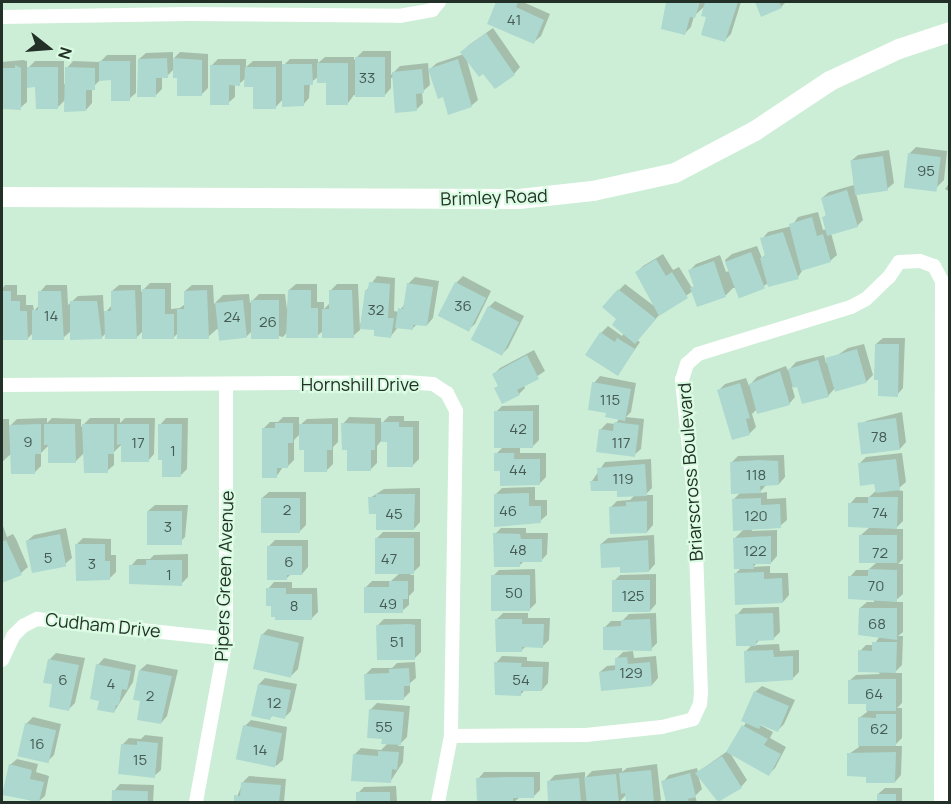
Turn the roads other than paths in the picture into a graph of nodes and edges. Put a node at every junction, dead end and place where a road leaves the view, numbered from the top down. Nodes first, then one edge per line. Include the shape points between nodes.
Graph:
1 (439, 2) edge
2 (2, 17) edge
3 (950, 32) edge
4 (2, 197) edge
5 (226, 384) junction
6 (2, 385) edge
7 (226, 639) junction
8 (2, 660) edge
9 (451, 736) junction
10 (196, 802) edge
11 (438, 802) edge
12 (941, 802) edge

1 - 2 street via 432,10 399,16
3 - 4 main road, Brimley Road via 899,49 830,81 755,131 675,173 593,191 519,199
5 - 6 street, Hornshill Drive
5 - 7 street, Pipers Green Avenue
5 - 9 street, Hornshill Drive via 405,382 433,384 447,393 456,411
7 - 8 street, Cudham Drive via 37,619 12,636
7 - 10 street, Pipers Green Avenue
9 - 11 street, Hornshill Drive
9 - 12 street, Briarscross Boulevard via 586,735 662,728 693,719 701,693 694,497 682,380 687,364 698,354 851,307 889,277 899,262 920,261 934,266 942,281

